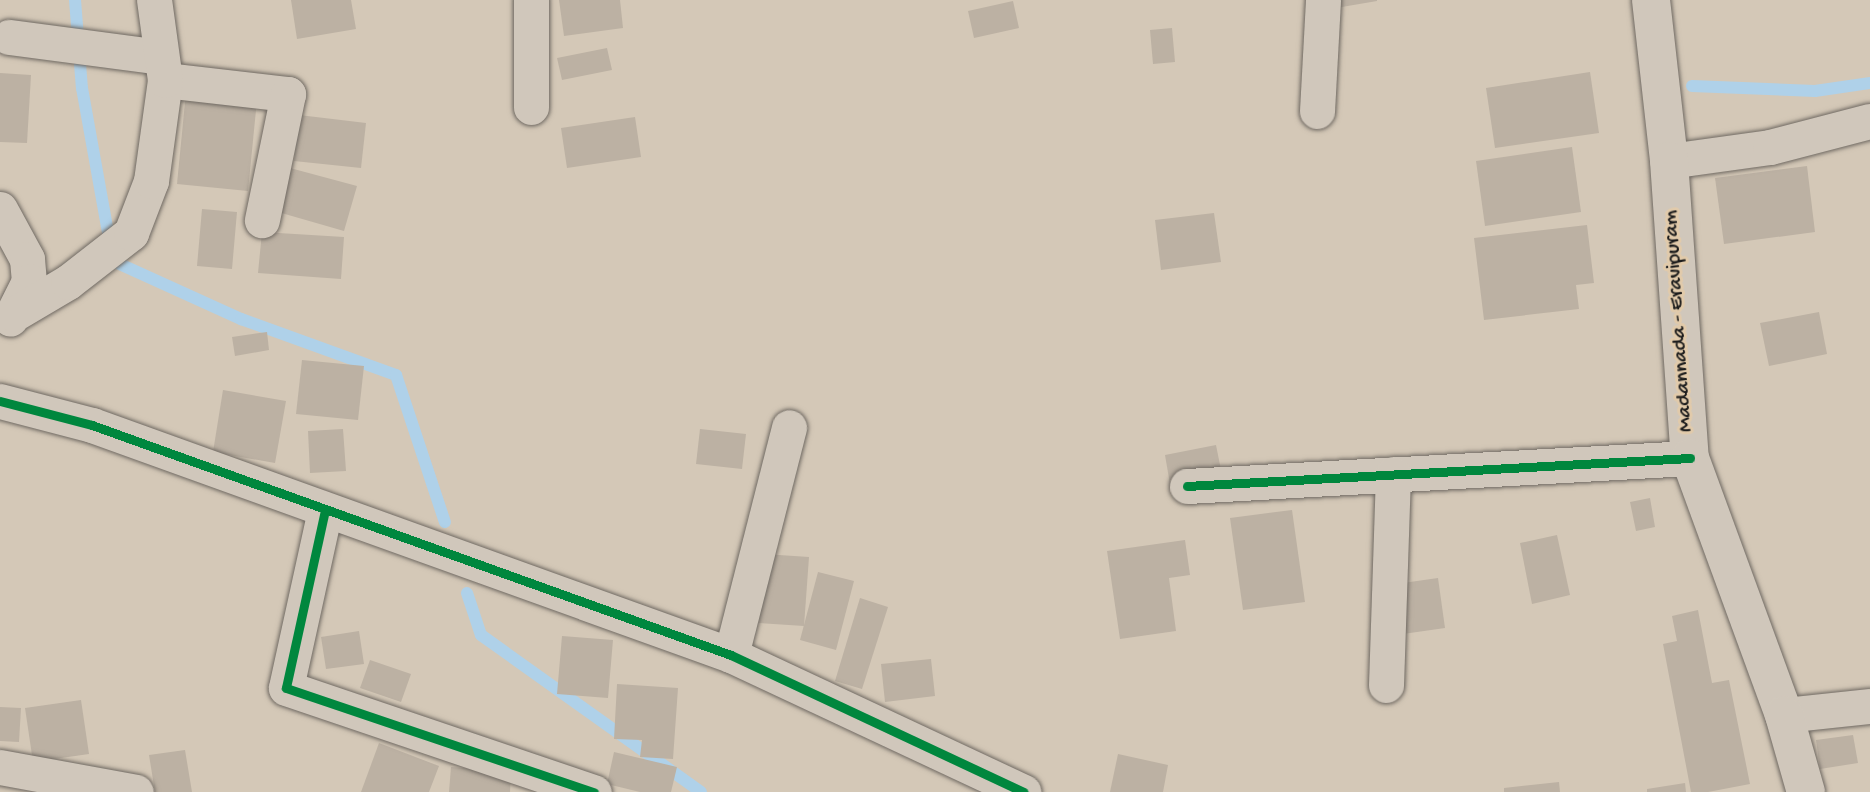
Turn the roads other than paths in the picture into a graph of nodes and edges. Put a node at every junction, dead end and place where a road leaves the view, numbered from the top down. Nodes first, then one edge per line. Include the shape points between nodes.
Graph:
1 (153, 0) edge
2 (531, 0) edge
3 (1323, 0) edge
4 (1651, 0) edge
5 (9, 37) dead end
6 (163, 68) junction
7 (531, 107) dead end
8 (1317, 111) dead end
9 (1870, 121) edge
10 (1669, 161) junction
11 (0, 209) edge
12 (261, 220) dead end
13 (7, 322) edge
14 (0, 401) edge
15 (789, 427) dead end
16 (1690, 458) junction
17 (1393, 474) junction
18 (1187, 486) dead end
19 (325, 510) junction
20 (731, 655) junction
21 (1386, 685) dead end
22 (1870, 706) edge
23 (1784, 715) junction
24 (0, 766) edge
25 (136, 792) edge
26 (594, 792) edge
27 (1023, 792) edge
28 (1806, 792) edge

1 - 6 street
2 - 7 street
3 - 8 street
4 - 10 main road, Madannada - Eravipuram
5 - 6 street
6 - 12 street via 288,94
6 - 13 street via 151,181 131,233
9 - 10 street via 1770,147
10 - 16 main road, Madannada - Eravipuram
11 - 13 street via 27,260 29,281
14 - 19 street via 92,425
15 - 20 street
16 - 17 street
16 - 23 main road, Madannada - Eravipuram
17 - 18 street
17 - 21 street
19 - 20 street
19 - 26 street via 286,688
20 - 27 street
22 - 23 street
23 - 28 main road, Madannada - Eravipuram
24 - 25 street

